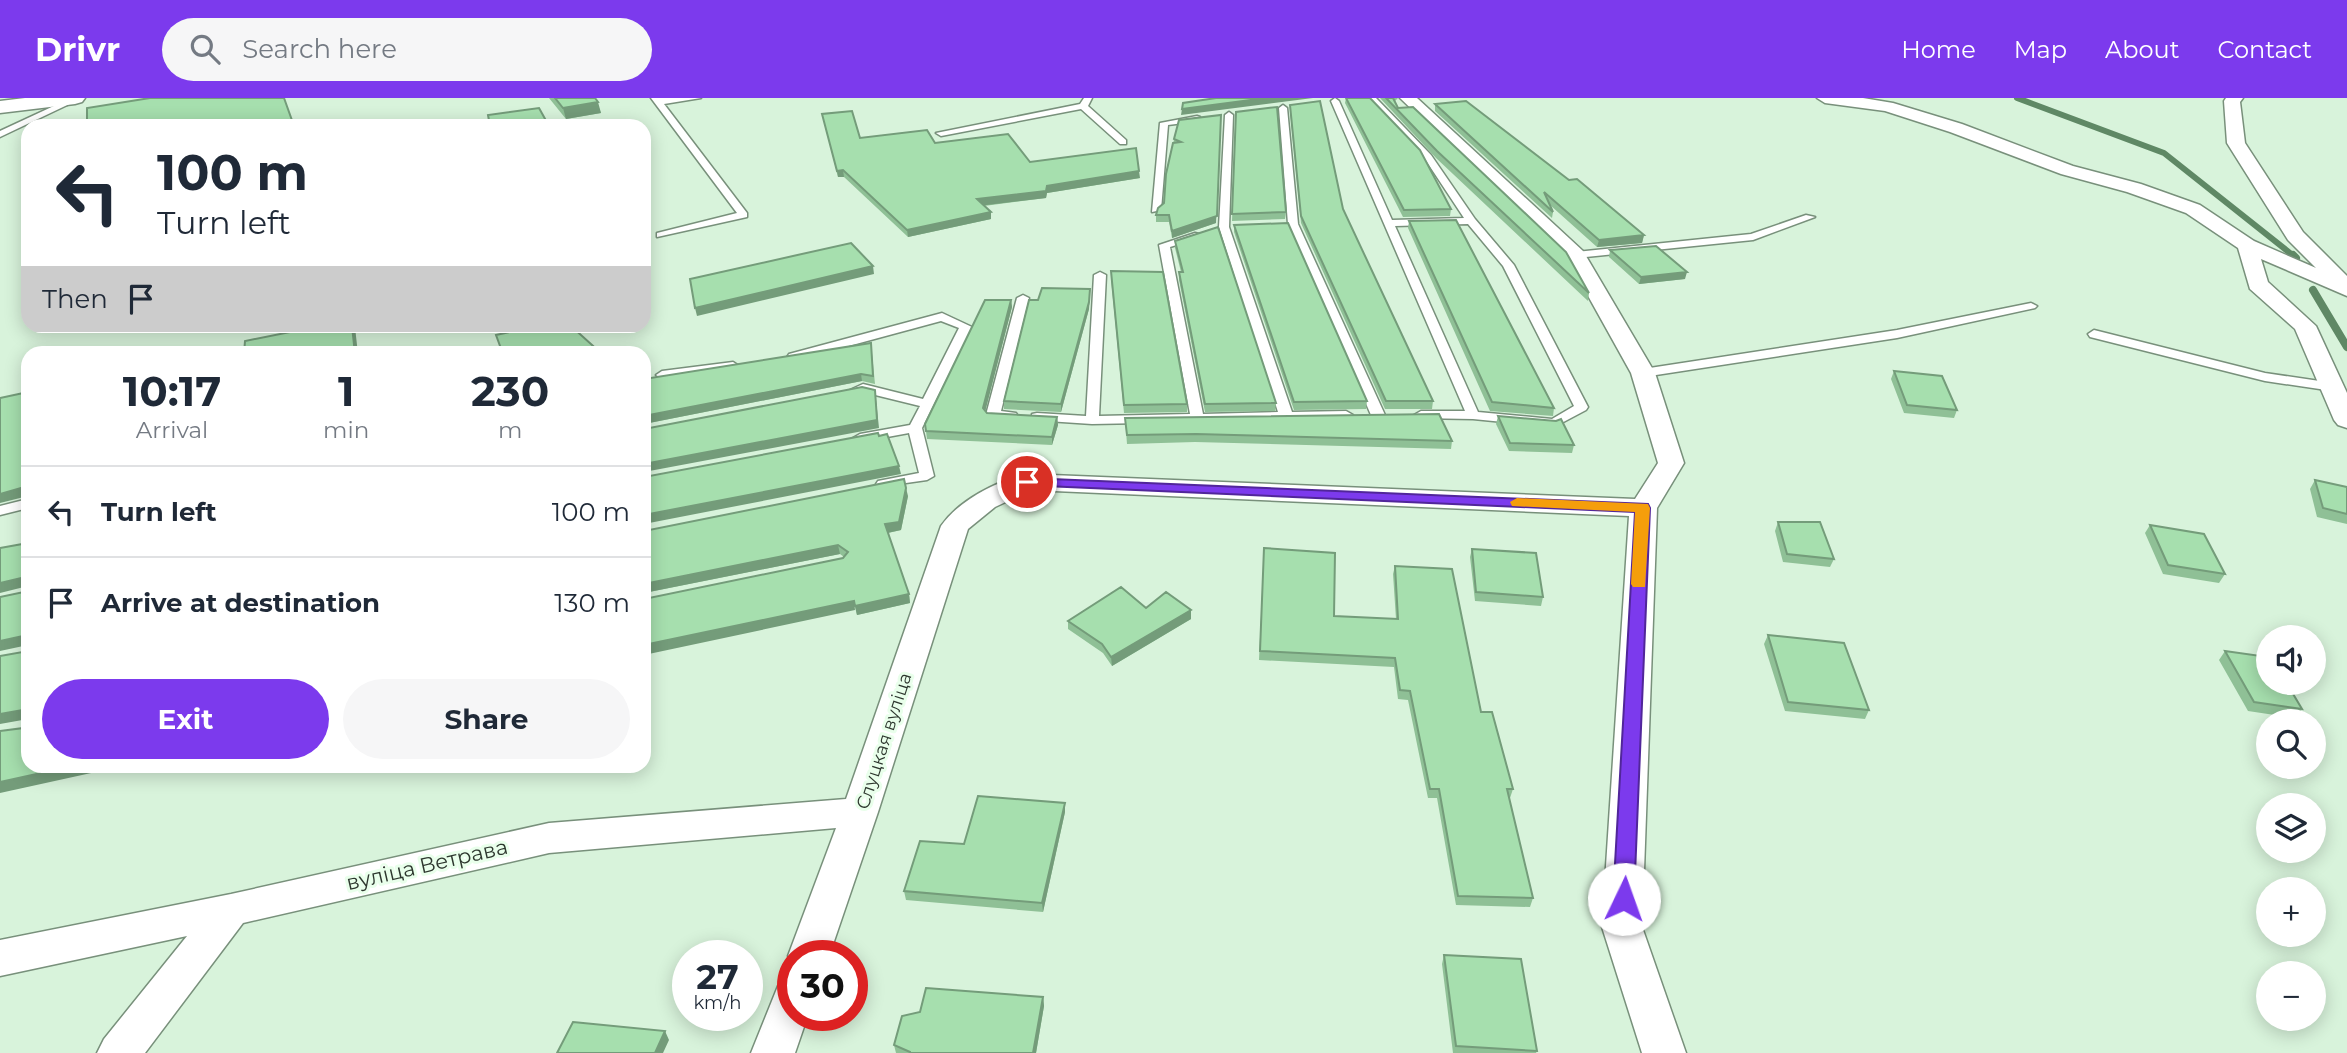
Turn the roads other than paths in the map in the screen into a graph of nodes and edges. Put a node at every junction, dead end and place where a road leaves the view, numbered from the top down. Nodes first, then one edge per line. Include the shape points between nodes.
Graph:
1 (76, 98) edge
2 (697, 98) edge
3 (1371, 98) edge
4 (1408, 98) edge
5 (1825, 98) edge
6 (2235, 98) edge
7 (657, 100) edge
8 (1085, 102) edge
9 (1322, 103) edge
10 (1296, 106) edge
11 (0, 107) edge
12 (1283, 108) junction
13 (1270, 110) edge
14 (1243, 113) edge
15 (1229, 115) junction
16 (1216, 116) edge
17 (1203, 118) edge
18 (32, 119) edge
19 (21, 124) edge
20 (941, 133) dead end
21 (0, 134) edge
22 (1123, 142) dead end
23 (1156, 210) edge
24 (1810, 217) dead end
25 (1471, 220) junction
26 (1387, 223) junction
27 (1279, 224) edge
28 (1293, 224) junction
29 (1238, 226) edge
30 (1224, 227) junction
31 (661, 235) dead end
32 (2247, 245) junction
33 (1576, 255) junction
34 (1100, 275) dead end
35 (2347, 288) edge
36 (1023, 298) dead end
37 (2031, 306) dead end
38 (2094, 334) dead end
39 (778, 360) edge
40 (752, 363) edge
41 (1643, 373) junction
42 (662, 375) edge
43 (2340, 388) edge
44 (835, 394) edge
45 (928, 404) junction
46 (1286, 415) junction
47 (1392, 415) junction
48 (1473, 415) junction
49 (1197, 417) junction
50 (1091, 420) junction
51 (2347, 420) edge
52 (915, 428) junction
53 (847, 441) edge
54 (873, 486) edge
55 (21, 505) edge
56 (1643, 508) junction
57 (0, 511) edge
58 (860, 812) junction
59 (231, 910) junction
60 (814, 940) edge
61 (0, 958) edge
62 (781, 1031) edge
63 (119, 1053) edge
64 (773, 1053) edge
65 (1664, 1053) edge

1 - 11 street
1 - 18 lane
2 - 7 lane
3 - 25 lane via 1428,157
4 - 33 street
5 - 32 street via 1887,106 2193,209
6 - 35 street via 2236,143 2295,236
7 - 31 lane via 743,215
8 - 20 lane
8 - 22 lane
9 - 26 lane via 1339,101
10 - 12 lane
12 - 13 lane
12 - 28 lane
14 - 15 lane
15 - 16 lane
15 - 30 lane
17 - 23 lane via 1164,123
19 - 21 lane
24 - 33 lane via 1753,237
25 - 26 lane
25 - 48 lane via 1508,265 1581,407 1554,423
26 - 48 lane
27 - 28 lane
28 - 47 lane
29 - 30 lane
30 - 46 lane
30 - 49 lane via 1164,245
32 - 35 street
32 - 43 street via 2258,284 2305,326
33 - 41 street
34 - 50 lane
36 - 50 lane via 993,415
37 - 41 lane via 1897,334
38 - 43 lane via 2265,377
39 - 45 lane via 942,317 966,327
40 - 42 lane
41 - 56 street via 1671,463
43 - 51 street
44 - 45 lane via 863,388
45 - 52 lane
46 - 47 lane
46 - 49 lane
47 - 48 lane
49 - 50 lane
52 - 53 lane
52 - 54 lane via 927,476
55 - 57 lane
56 - 58 street, Слуцкая вуліца via 1027,482 985,501 955,526
56 - 65 street via 1622,927
58 - 59 street, вуліца Ветрава via 549,838
58 - 60 street, Слуцкая вуліца
59 - 61 street, вуліца Ветрава
59 - 63 street
62 - 64 street

